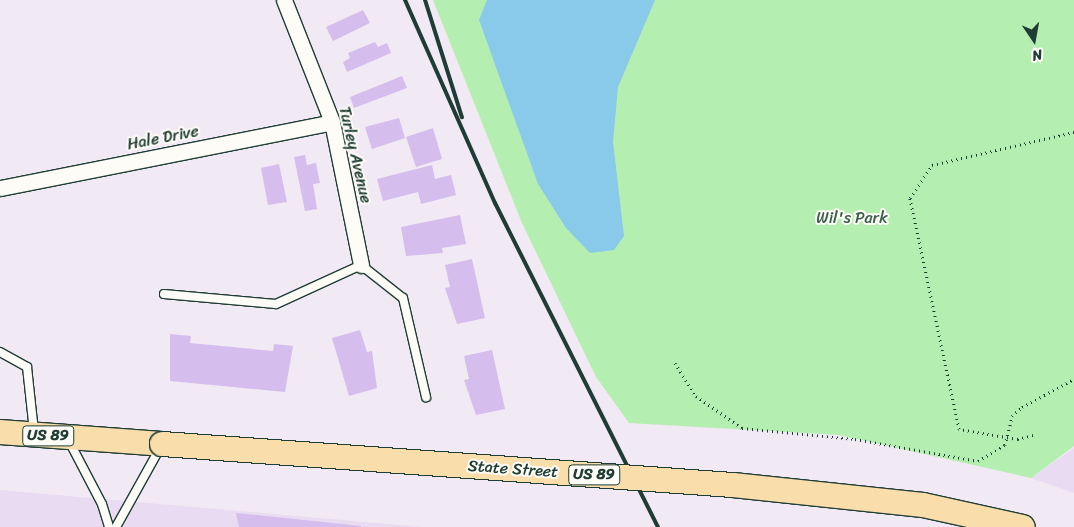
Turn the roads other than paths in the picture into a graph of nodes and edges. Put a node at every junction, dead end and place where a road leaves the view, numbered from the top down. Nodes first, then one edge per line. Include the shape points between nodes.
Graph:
1 (284, 0) edge
2 (332, 122) junction
3 (0, 188) edge
4 (361, 265) junction
5 (164, 294) dead end
6 (0, 352) edge
7 (426, 397) dead end
8 (0, 432) edge
9 (35, 435) junction
10 (67, 437) junction
11 (162, 444) junction
12 (109, 527) edge
13 (116, 527) edge
14 (1023, 527) edge

1 - 2 street, Turley Avenue
2 - 3 street, Hale Drive
2 - 4 street, Turley Avenue
4 - 5 lane via 276,304
4 - 7 lane via 403,298
6 - 9 lane via 26,367
8 - 9 main road, State Street / US 89
9 - 10 main road, State Street / US 89
10 - 11 main road, State Street / US 89
10 - 12 lane via 102,504
11 - 13 lane
11 - 14 main road, State Street / US 89, bridge via 733,485 923,505

